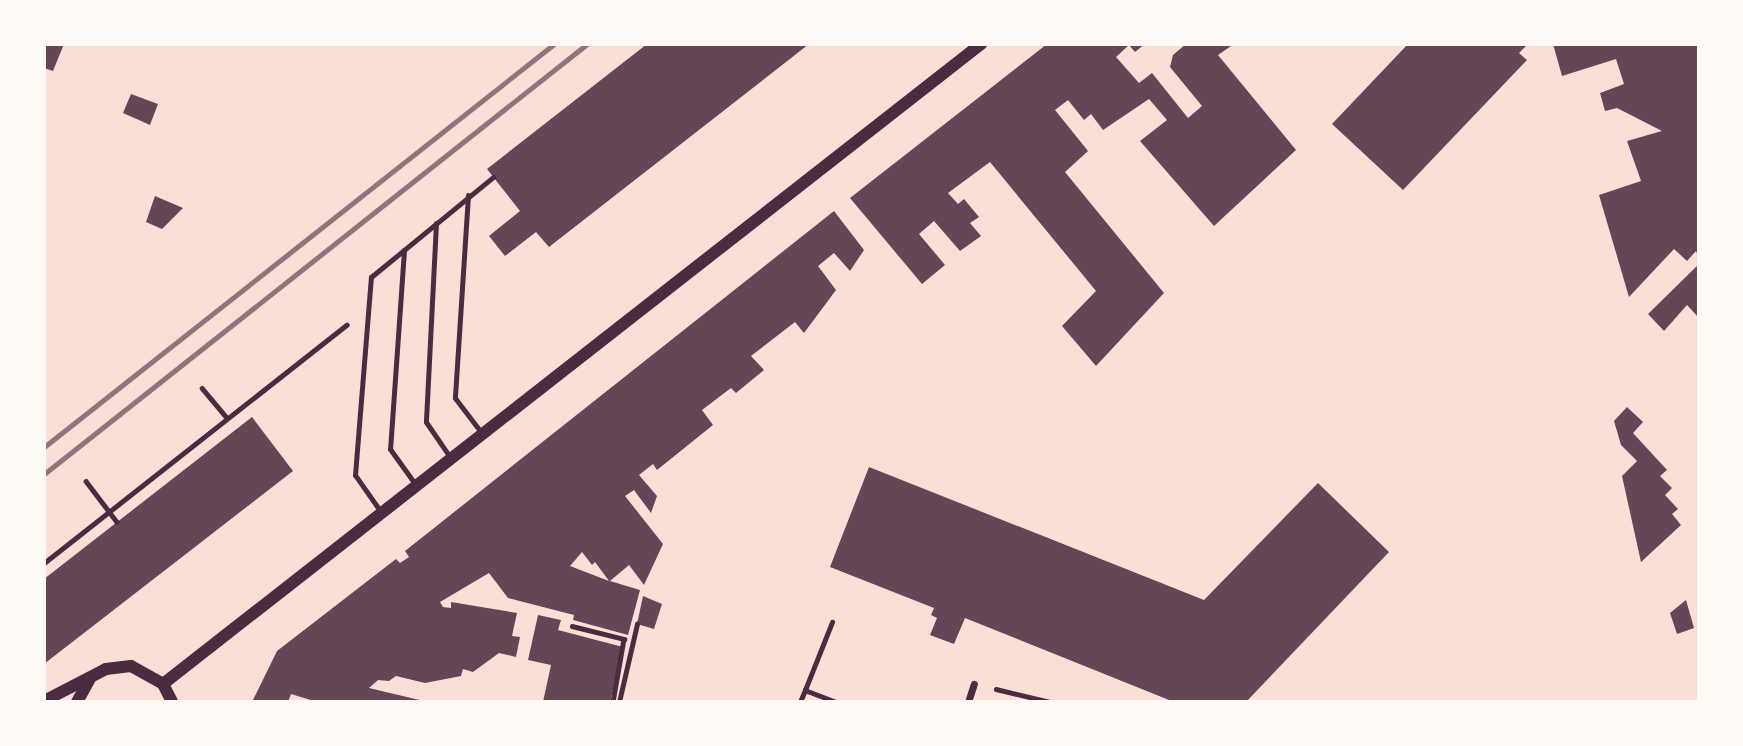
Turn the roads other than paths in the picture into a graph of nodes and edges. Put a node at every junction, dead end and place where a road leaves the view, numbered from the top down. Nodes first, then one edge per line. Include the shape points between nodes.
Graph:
1 (981, 44) edge
2 (494, 177) dead end
3 (468, 195) junction
4 (436, 223) junction
5 (404, 250) junction
6 (481, 432) junction
7 (450, 457) junction
8 (416, 485) junction
9 (381, 512) junction
10 (90, 679) junction
11 (163, 684) junction
12 (974, 684) road end
13 (44, 701) edge
14 (77, 702) edge
15 (172, 702) edge
16 (968, 702) edge

1 - 6 street
2 - 3 lane
3 - 4 lane
3 - 6 lane via 455,398
4 - 5 lane
4 - 7 lane via 426,422
5 - 8 lane via 390,449
5 - 9 lane via 372,277 355,475
6 - 7 street
7 - 8 street
8 - 9 street
9 - 11 street
10 - 11 street via 106,669 131,666
10 - 13 street
10 - 14 street
11 - 15 street
12 - 16 street

